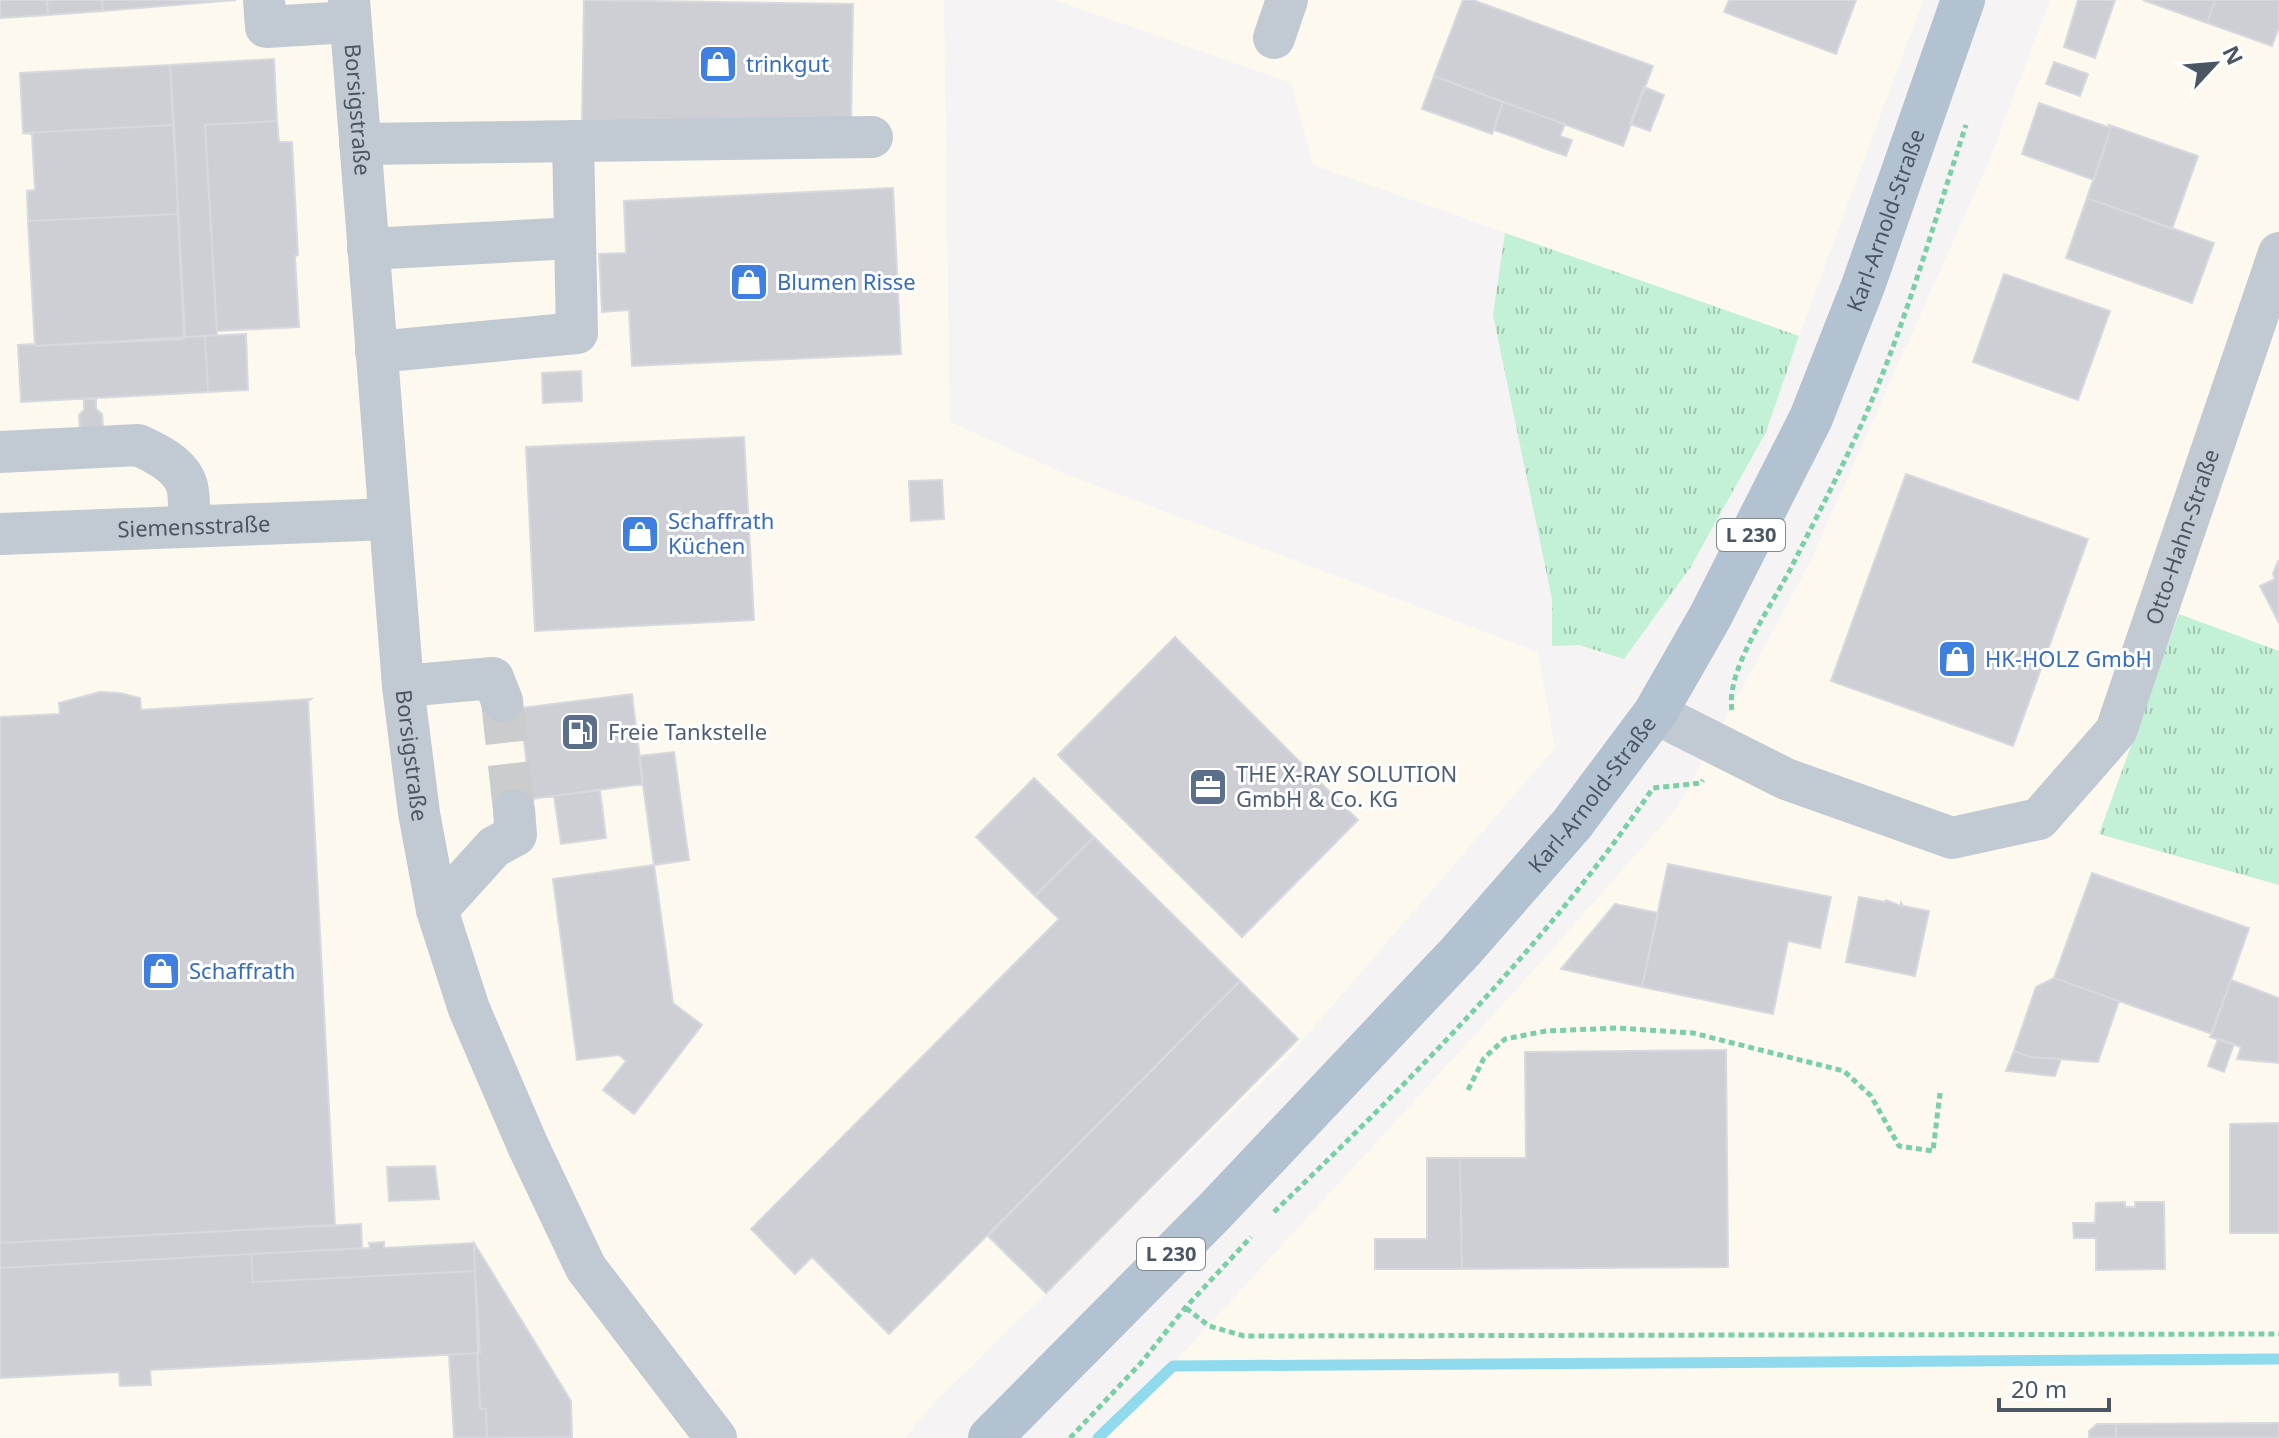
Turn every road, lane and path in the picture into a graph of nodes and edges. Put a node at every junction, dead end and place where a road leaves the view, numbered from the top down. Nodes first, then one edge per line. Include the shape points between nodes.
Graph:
1 (264, 0) edge
2 (1963, 0) edge
3 (350, 11) edge
4 (872, 137) dead end
5 (573, 141) junction
6 (360, 144) junction
7 (574, 238) junction
8 (368, 249) junction
9 (2279, 253) edge
10 (376, 352) junction
11 (0, 452) edge
12 (389, 519) junction
13 (189, 526) junction
14 (0, 534) edge
15 (403, 686) junction
16 (483, 695) dead end
17 (1655, 713) junction
18 (499, 823) tunnel mouth
19 (437, 910) junction
20 (1468, 1090) dead end
21 (1940, 1093) dead end
22 (1152, 1273) junction
23 (2279, 1334) edge
24 (716, 1438) edge
25 (990, 1438) edge

1 - 3 street via 266,27
2 - 17 main road, Karl-Arnold-Straße / L 230 via 1811,418
3 - 6 street, Borsigstraße
4 - 5 street
5 - 6 street
5 - 7 street
6 - 8 street, Borsigstraße
7 - 8 street
7 - 10 street via 577,333
8 - 10 street, Borsigstraße
9 - 17 street, Otto-Hahn-Straße via 2116,731 2039,819 1952,838 1786,779
10 - 12 street, Borsigstraße
11 - 13 street via 138,445 174,466 187,485
12 - 13 street, Siemensstraße
12 - 15 street, Borsigstraße
13 - 14 street, Siemensstraße
15 - 16 street
15 - 19 street, Borsigstraße
17 - 22 main road, Karl-Arnold-Straße / L 230 via 1572,824 1461,951
18 - 19 street
19 - 24 street, Borsigstraße via 469,1009 586,1268
20 - 21 path via 1484,1058 1505,1039 1617,1028 1693,1033 1844,1071 1871,1096 1899,1146 1933,1151
22 - 23 path via 1209,1326 1244,1336
22 - 25 main road, Karl-Arnold-Straße / L 230

